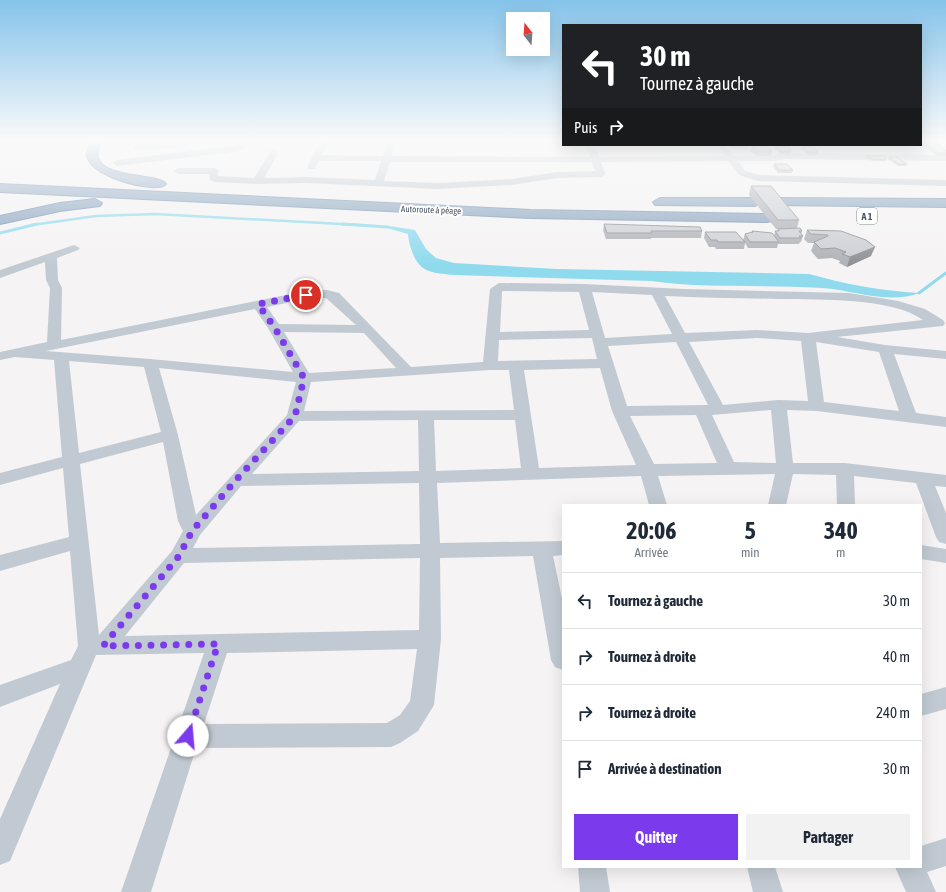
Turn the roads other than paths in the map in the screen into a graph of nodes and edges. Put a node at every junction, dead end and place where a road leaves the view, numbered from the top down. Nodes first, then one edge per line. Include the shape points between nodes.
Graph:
1 (0, 182) edge
2 (151, 182) edge
3 (344, 182) edge
4 (353, 182) joint
5 (379, 182) joint
6 (383, 182) edge
7 (430, 182) edge
8 (449, 182) edge
9 (894, 182) edge
10 (946, 183) edge
11 (0, 188) edge
12 (604, 202) dead end
13 (650, 202) dead end
14 (755, 202) edge
15 (774, 202) edge
16 (946, 203) edge
17 (368, 204) junction
18 (946, 214) edge
19 (882, 216) dead end
20 (767, 218) edge
21 (0, 220) edge
22 (74, 248) dead end
23 (51, 256) junction
24 (0, 274) edge
25 (584, 288) junction
26 (656, 291) junction
27 (258, 304) junction
28 (943, 323) edge
29 (275, 328) junction
30 (368, 329) junction
31 (492, 336) junction
32 (808, 337) junction
33 (599, 338) junction
34 (681, 339) junction
35 (885, 349) junction
36 (57, 351) junction
37 (7, 355) edge
38 (946, 355) edge
39 (150, 363) junction
40 (606, 363) junction
41 (516, 365) junction
42 (490, 366) junction
43 (406, 371) junction
44 (304, 378) junction
45 (778, 405) junction
46 (817, 406) junction
47 (710, 410) junction
48 (620, 411) junction
49 (523, 415) junction
50 (295, 416) junction
51 (426, 416) junction
52 (909, 417) junction
53 (946, 422) edge
54 (170, 435) junction
55 (70, 460) junction
56 (728, 468) junction
57 (785, 469) junction
58 (844, 469) junction
59 (648, 471) junction
60 (531, 474) junction
61 (428, 477) junction
62 (0, 478) edge
63 (923, 478) junction
64 (236, 480) junction
65 (946, 481) edge
66 (658, 504) edge
67 (777, 504) edge
68 (846, 504) edge
69 (192, 531) junction
70 (946, 536) edge
71 (79, 541) junction
72 (553, 548) edge
73 (430, 551) junction
74 (922, 552) edge
75 (179, 556) junction
76 (946, 556) edge
77 (0, 563) edge
78 (430, 639) junction
79 (218, 644) junction
80 (562, 649) edge
81 (91, 653) junction
82 (0, 696) edge
83 (946, 698) edge
84 (922, 705) edge
85 (188, 736) junction
86 (0, 851) edge
87 (946, 852) edge
88 (922, 860) edge
89 (592, 868) edge
90 (761, 868) edge
91 (910, 868) edge
92 (136, 892) edge
93 (595, 892) edge
94 (768, 892) edge
95 (922, 892) edge

1 - 17 highway
2 - 17 highway
3 - 4 street
4 - 5 street
5 - 6 street
7 - 8 street via 438,186
9 - 10 street
11 - 17 highway, Autoroute à péage
12 - 17 highway
13 - 14 highway
15 - 16 highway, A 1
17 - 20 highway, Autoroute à péage via 589,216
17 - 21 highway via 138,201 60,207
18 - 19 highway, A 1
22 - 23 street
23 - 24 street
23 - 36 street via 52,280 56,288
25 - 26 street
25 - 31 street via 497,288
25 - 33 street
26 - 28 street via 861,298 920,312
26 - 34 street
27 - 29 street
27 - 30 street via 306,295 327,294 334,296
27 - 36 street
28 - 32 street
29 - 30 street
29 - 44 street
30 - 43 street
31 - 33 street
31 - 42 street
32 - 34 street via 757,334
32 - 35 street
32 - 46 street
33 - 34 street
33 - 40 street
34 - 47 street
35 - 38 street
35 - 52 street
36 - 37 street
36 - 39 street
36 - 55 street
39 - 44 street
39 - 54 street
40 - 41 street
40 - 48 street
41 - 42 street
41 - 49 street
42 - 43 street
43 - 44 street
44 - 50 street
45 - 46 street
45 - 47 street
45 - 57 street
46 - 52 street
47 - 48 street
47 - 56 street
48 - 59 street
49 - 51 street
49 - 60 street
50 - 51 street
50 - 64 street
51 - 61 street
52 - 53 street
54 - 55 street
54 - 69 street
55 - 62 street
55 - 71 street
56 - 57 street
56 - 59 street
57 - 58 street
57 - 67 street
58 - 63 street
58 - 68 street
59 - 60 street
59 - 66 street
60 - 61 street
61 - 64 street
61 - 73 street
63 - 65 street
63 - 70 street
64 - 69 street
69 - 75 street
71 - 77 street
71 - 81 street
72 - 73 street
72 - 80 street
73 - 75 street
73 - 78 street
74 - 76 street
75 - 81 street
78 - 79 street
78 - 85 street via 422,705 409,723 391,736
79 - 81 street
79 - 85 street
81 - 82 street
81 - 86 street
83 - 84 street
85 - 92 street
87 - 88 street
89 - 93 street
90 - 94 street
91 - 95 street

